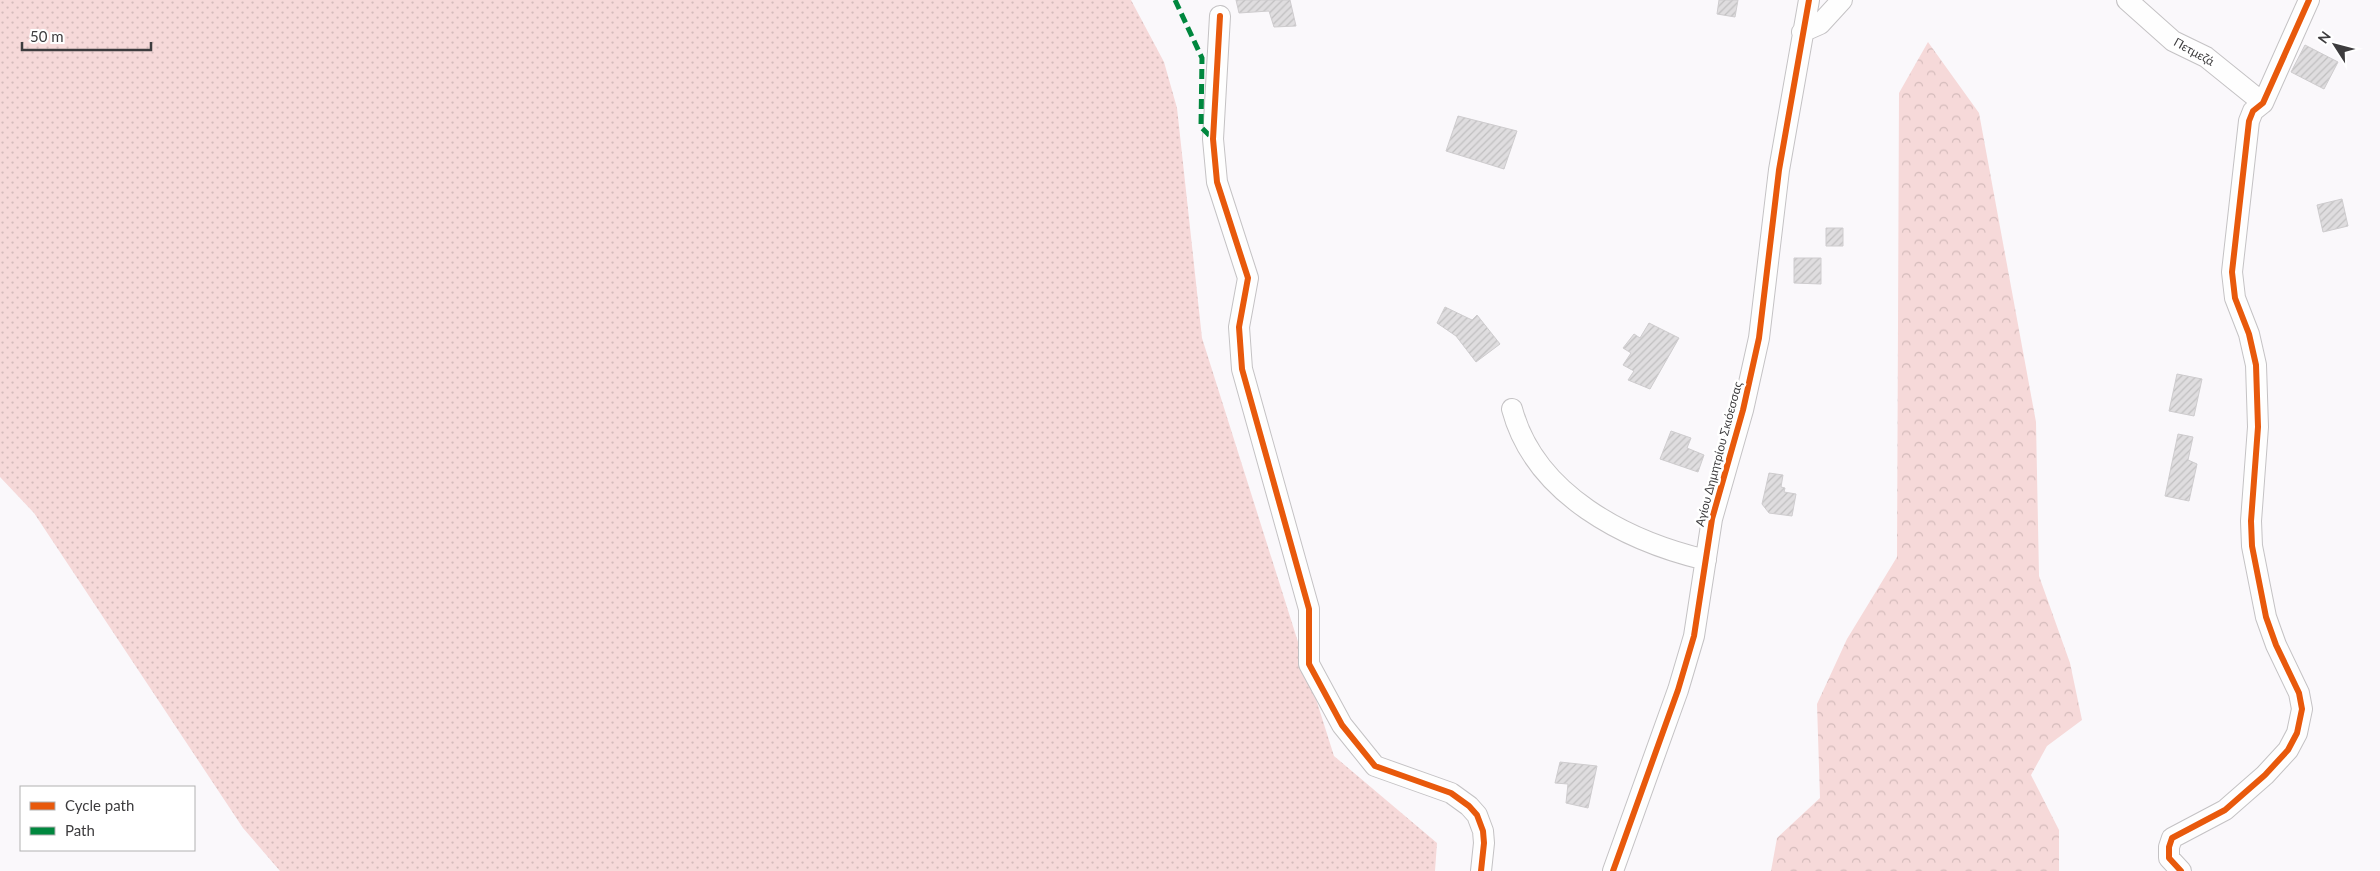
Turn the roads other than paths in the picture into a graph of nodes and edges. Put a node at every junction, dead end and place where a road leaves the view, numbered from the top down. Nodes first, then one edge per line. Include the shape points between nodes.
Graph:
1 (1809, 0) edge
2 (1842, 0) edge
3 (2127, 0) edge
4 (2308, 0) edge
5 (1220, 16) dead end
6 (1802, 32) junction
7 (2263, 103) junction
8 (1512, 408) dead end
9 (1706, 560) junction
10 (1481, 871) edge
11 (1613, 871) edge
12 (2181, 871) edge

1 - 6 street, Αγίου Δημητρίου Σκιόεσσας
2 - 6 street via 1820,24
3 - 7 street, Πετμεζά via 2173,41 2206,57
4 - 7 street
5 - 10 street via 1214,139 1217,182 1248,278 1239,327 1242,369 1309,609 1310,664 1342,725 1375,766 1451,793 1477,815 1484,843
6 - 9 street, Αγίου Δημητρίου Σκιόεσσας via 1779,170 1759,338 1743,410 1716,504
7 - 12 street via 2251,115 2246,139 2232,281 2256,365 2258,427 2250,521 2255,568 2270,630 2299,693 2302,709 2293,742 2265,775 2225,810 2172,838 2169,858
8 - 9 street via 1530,450 1572,497 1635,538
9 - 11 street, Αγίου Δημητρίου Σκιόεσσας via 1698,620 1689,655

